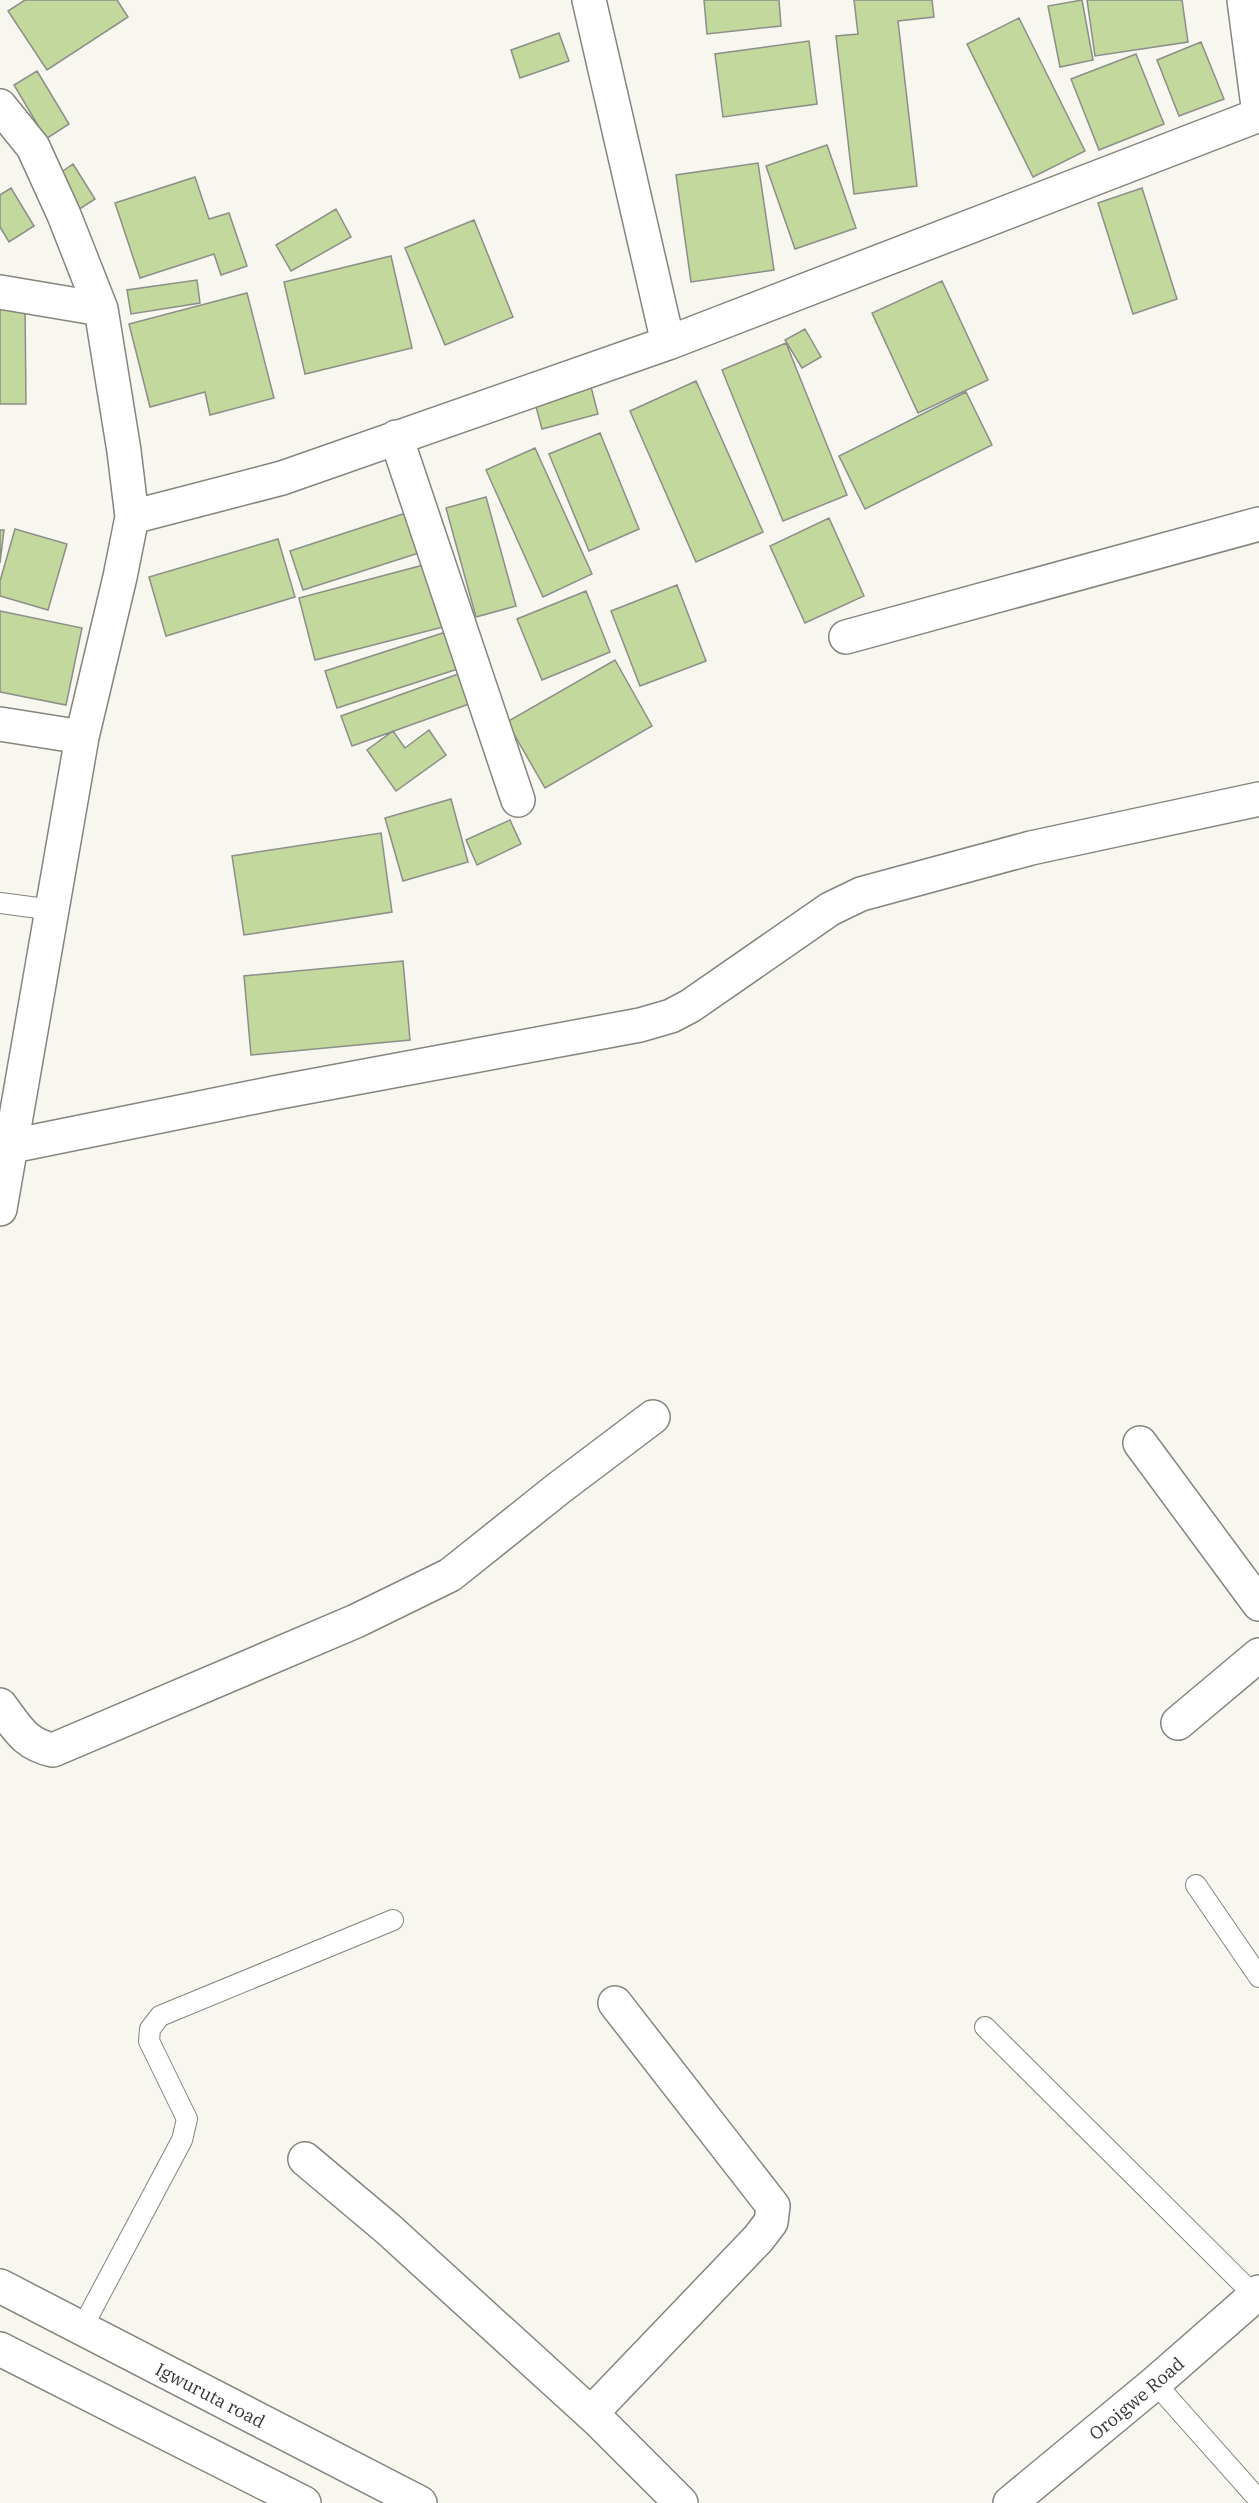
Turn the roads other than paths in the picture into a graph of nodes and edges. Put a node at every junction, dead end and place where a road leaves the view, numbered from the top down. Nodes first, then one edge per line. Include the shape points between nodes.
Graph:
1 (589, 0) edge
2 (1244, 0) edge
3 (0, 106) edge
4 (1259, 115) edge
5 (0, 292) edge
6 (101, 309) junction
7 (668, 343) junction
8 (396, 437) junction
9 (132, 517) junction
10 (1259, 524) edge
11 (846, 638) dead end
12 (0, 724) edge
13 (82, 736) junction
14 (1259, 799) edge
15 (518, 800) dead end
16 (0, 903) edge
17 (53, 910) junction
18 (12, 1146) junction
19 (0, 1209) edge
20 (652, 1418) dead end
21 (1140, 1443) dead end
22 (1259, 1604) edge
23 (1259, 1656) edge
24 (0, 1704) edge
25 (1178, 1723) dead end
26 (1196, 1885) dead end
27 (393, 1920) dead end
28 (1259, 1977) edge
29 (615, 2003) dead end
30 (985, 2027) dead end
31 (304, 2159) dead end
32 (0, 2286) edge
33 (1257, 2293) edge
34 (82, 2328) junction
35 (0, 2349) edge
36 (1155, 2383) junction
37 (599, 2421) junction
38 (1259, 2500) edge
39 (304, 2503) edge
40 (420, 2503) edge
41 (681, 2503) edge
42 (1010, 2503) edge

1 - 7 street
2 - 4 street
3 - 6 street via 33,147
4 - 7 street
5 - 6 street
6 - 9 street
7 - 8 street
8 - 9 street via 282,478
8 - 15 street
9 - 13 street
10 - 11 street
12 - 13 street
13 - 17 street
14 - 18 street via 1031,848 861,894 830,909 690,1006 640,1025
16 - 17 lane
17 - 18 street
18 - 19 street
20 - 24 street via 450,1575 345,1626 52,1750 36,1747
21 - 22 street
23 - 25 street
26 - 28 lane
27 - 34 lane via 159,2016 150,2029 149,2041 187,2119 183,2140
29 - 37 street via 773,2206 774,2213 758,2239 600,2404
30 - 33 lane
31 - 37 street via 387,2228
32 - 34 street, Igwuruta road
33 - 36 street, Oroigwe Road
34 - 40 street, Igwuruta road
35 - 39 street
36 - 38 lane
36 - 42 street, Oroigwe Road
37 - 41 street

